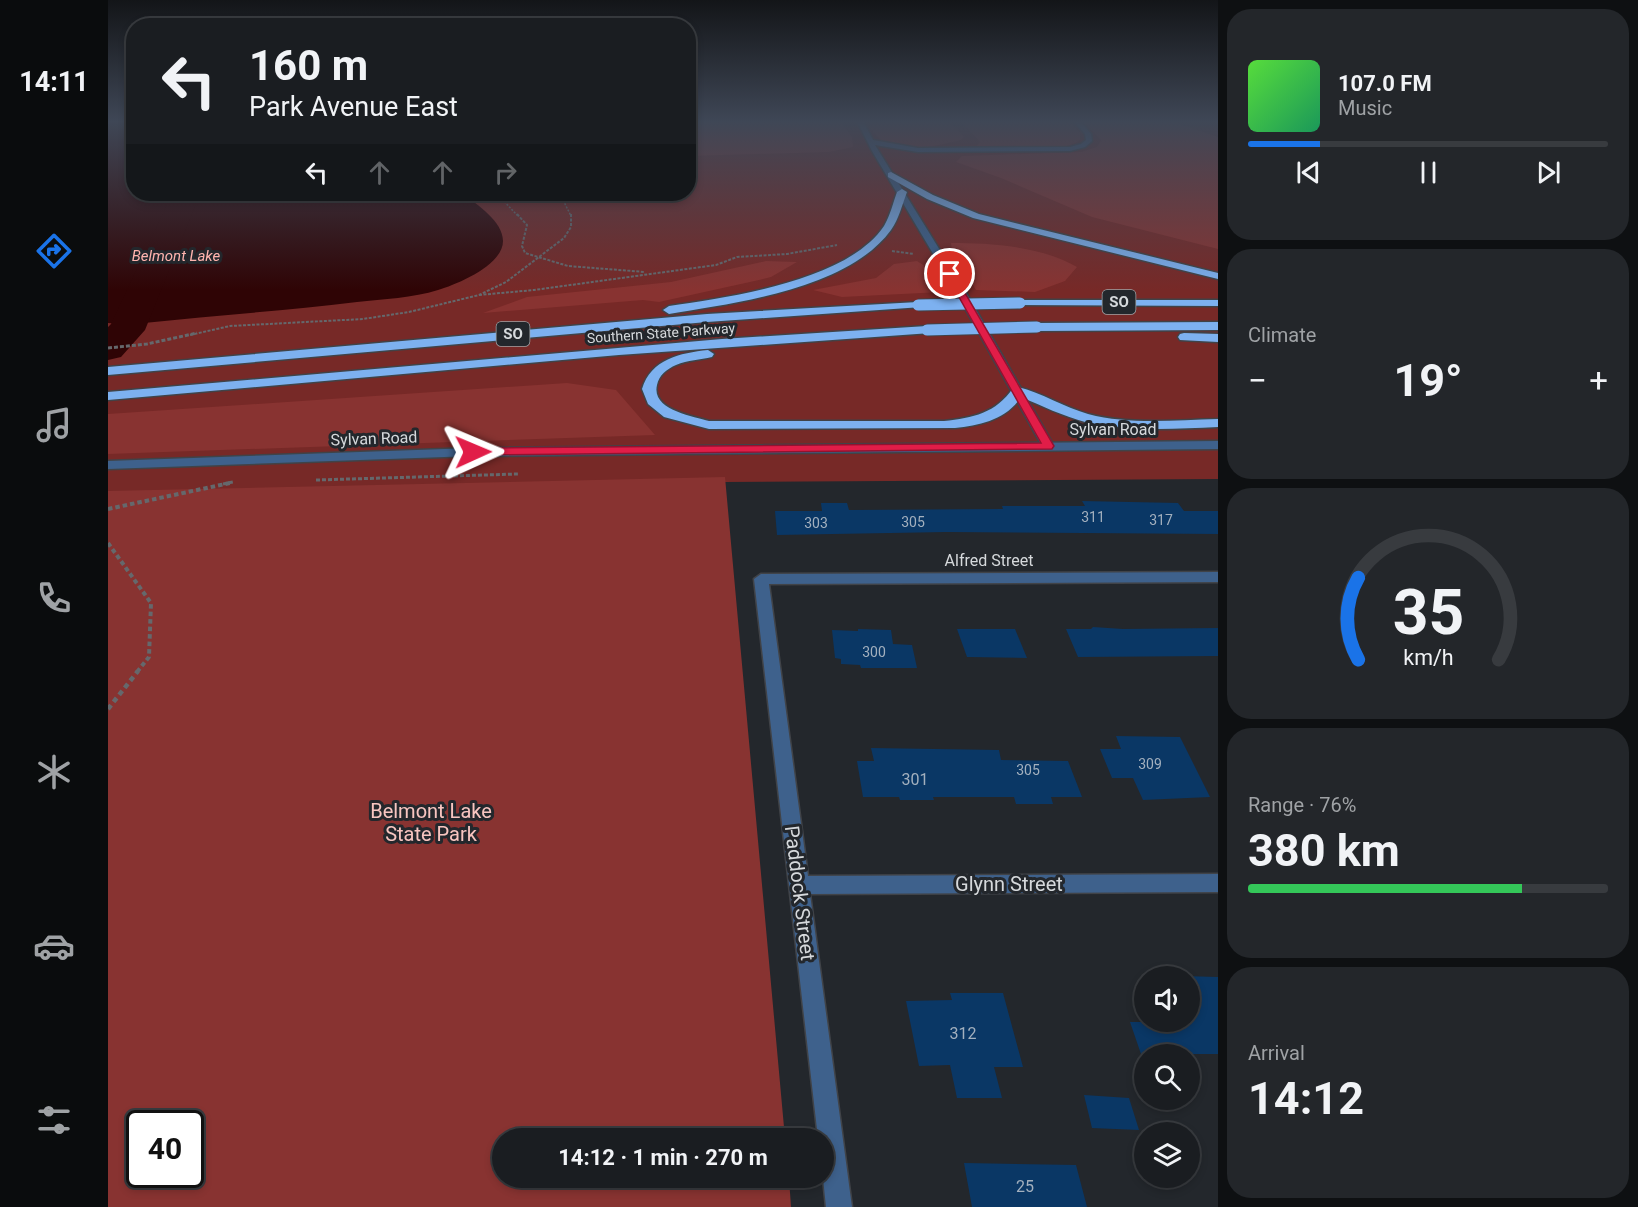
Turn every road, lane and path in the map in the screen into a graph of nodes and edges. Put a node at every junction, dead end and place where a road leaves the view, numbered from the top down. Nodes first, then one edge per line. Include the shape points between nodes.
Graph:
1 (893, 177) edge
2 (895, 177) edge
3 (902, 192) junction
4 (504, 201) edge
5 (564, 201) edge
6 (838, 245) dead end
7 (537, 260) junction
8 (655, 273) junction
9 (1218, 276) edge
10 (479, 295) junction
11 (1218, 303) edge
12 (1087, 326) junction
13 (1218, 326) edge
14 (523, 333) junction
15 (818, 335) junction
16 (1218, 339) edge
17 (108, 348) edge
18 (108, 371) edge
19 (1018, 391) junction
20 (108, 396) edge
21 (1218, 423) edge
22 (1218, 445) edge
23 (1048, 446) junction
24 (108, 465) edge
25 (108, 543) edge
26 (1218, 577) edge
27 (761, 579) joint
28 (108, 709) edge
29 (1218, 883) edge
30 (799, 885) junction
31 (839, 1207) edge

1 - 3 street
2 - 9 highway via 976,216
3 - 14 highway via 890,223 875,242 852,259 813,276 726,301
3 - 19 street
4 - 7 path via 527,225 522,246 525,254
5 - 7 path via 572,217 571,227 564,238
6 - 8 path via 738,257 716,265
7 - 8 path
7 - 10 path
8 - 10 path
10 - 17 path via 363,319 230,326
11 - 14 highway, Southern State Parkway / SO, bridge via 918,305
12 - 13 highway, Southern State Parkway / SO
12 - 15 highway, Southern State Parkway / SO, bridge
12 - 16 highway
14 - 18 highway, Southern State Parkway / SO
15 - 19 highway via 669,364 652,377 650,395 669,414 709,425 944,425 975,421 1000,412
15 - 20 highway, Southern State Parkway / SO
19 - 21 highway via 1097,420 1132,424
19 - 23 street
22 - 23 street, Sylvan Road
23 - 24 street, Sylvan Road via 473,452
25 - 28 path via 151,603 149,657
26 - 27 street, Alfred Street
27 - 30 street, Paddock Street
29 - 30 street, Glynn Street
30 - 31 street, Paddock Street

